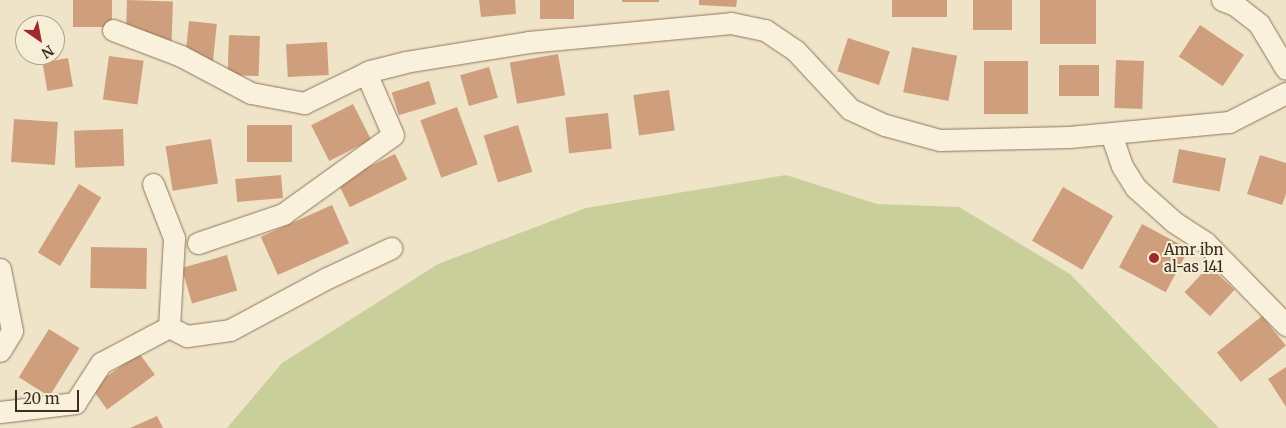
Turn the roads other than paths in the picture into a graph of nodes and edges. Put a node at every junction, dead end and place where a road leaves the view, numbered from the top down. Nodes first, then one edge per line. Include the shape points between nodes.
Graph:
1 (1222, 0) edge
2 (113, 30) dead end
3 (1286, 69) edge
4 (366, 73) junction
5 (1286, 93) edge
6 (1111, 134) junction
7 (153, 184) dead end
8 (198, 243) dead end
9 (391, 248) dead end
10 (0, 269) edge
11 (1286, 325) edge
12 (169, 327) junction
13 (0, 351) edge
14 (0, 412) edge

1 - 3 street via 1235,5 1259,24
2 - 4 street via 180,56 251,93 275,100 304,103
4 - 6 street via 405,62 528,42 730,23 765,30 795,50 850,109 885,125 940,140
4 - 8 street via 393,135 282,214
5 - 6 street via 1229,122
6 - 11 street via 1122,166 1136,188 1174,222 1206,243
7 - 12 street via 174,238
9 - 12 street via 326,278 230,330 186,336
10 - 13 street via 12,331
12 - 14 street via 101,363 75,403

